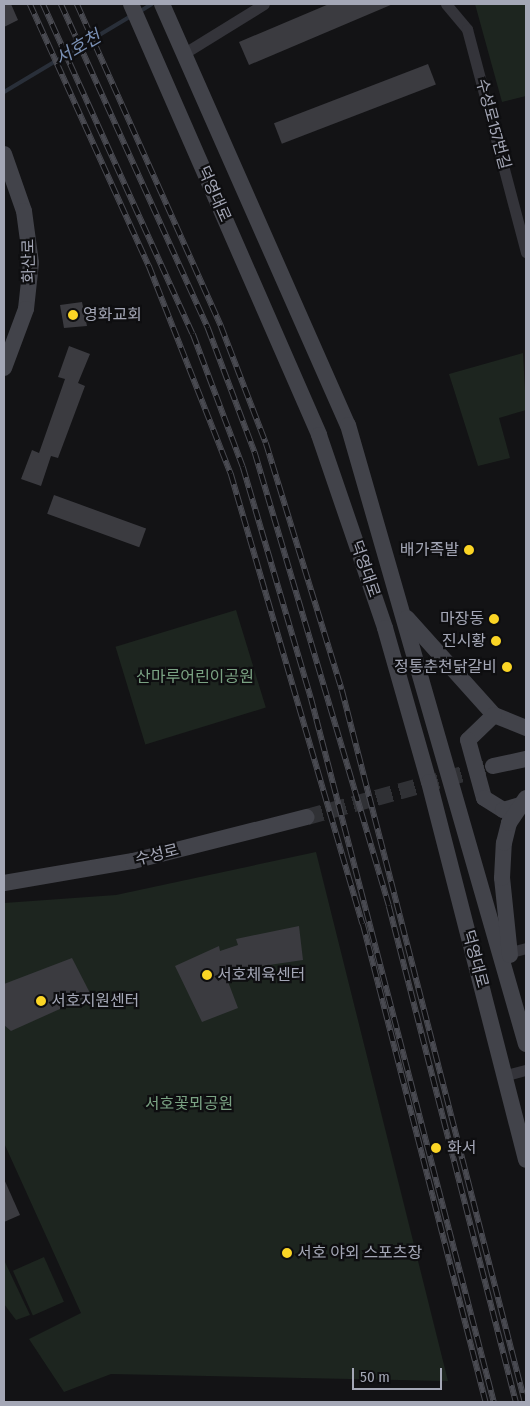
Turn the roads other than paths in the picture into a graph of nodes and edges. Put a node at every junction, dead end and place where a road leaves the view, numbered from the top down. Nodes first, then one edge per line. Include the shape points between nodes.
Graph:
1 (132, 4) edge
2 (162, 4) edge
3 (264, 4) edge
4 (446, 4) edge
5 (181, 50) junction
6 (4, 154) edge
7 (9, 182) edge
8 (526, 252) edge
9 (4, 368) edge
10 (402, 612) junction
11 (494, 715) junction
12 (526, 728) edge
13 (526, 758) edge
14 (493, 766) tunnel mouth
15 (523, 801) edge
16 (307, 817) tunnel mouth
17 (4, 883) edge
18 (526, 948) edge
19 (506, 953) junction
20 (526, 1044) edge
21 (526, 1070) edge
22 (503, 1076) junction
23 (526, 1160) edge

1 - 22 main road, 덕영대로 via 319,435 385,628
2 - 5 main road, 덕영대로
3 - 5 street
4 - 8 street, 수성로157번길 via 468,29
5 - 10 main road, 덕영대로 via 348,425
6 - 7 main road, 화산로
7 - 9 main road, 화산로 via 30,241 30,286
10 - 11 main road
10 - 19 main road, 덕영대로
11 - 12 main road
11 - 15 main road via 468,740 484,798 503,810
13 - 14 main road
15 - 19 main road via 504,843 502,878
16 - 17 main road, 수성로 via 132,861
18 - 19 street
19 - 20 main road, 덕영대로
21 - 22 street
22 - 23 main road, 덕영대로

